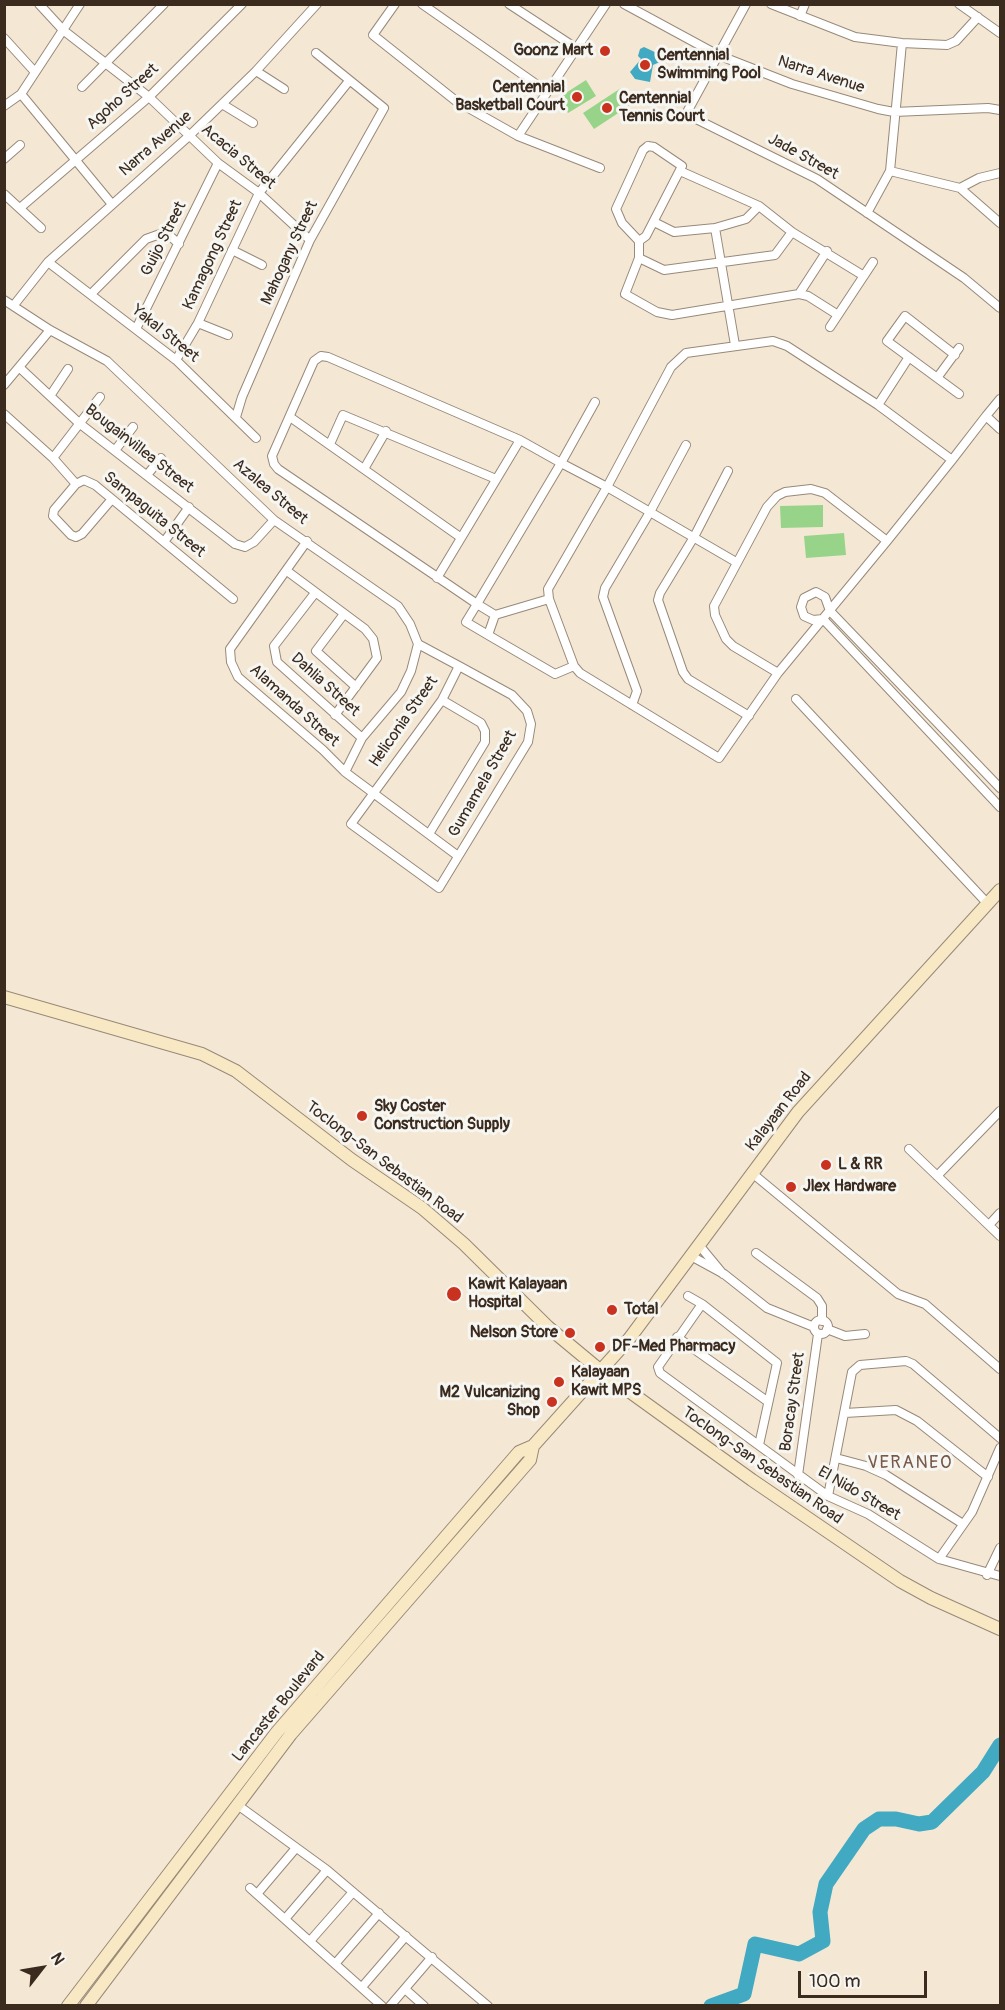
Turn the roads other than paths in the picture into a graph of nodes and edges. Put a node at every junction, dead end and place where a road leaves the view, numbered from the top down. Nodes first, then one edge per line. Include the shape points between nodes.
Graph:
1 (39, 4) edge
2 (80, 4) edge
3 (164, 4) edge
4 (242, 4) edge
5 (317, 4) edge
6 (395, 4) edge
7 (422, 4) edge
8 (509, 4) edge
9 (606, 4) edge
10 (624, 4) edge
11 (746, 4) edge
12 (771, 4) edge
13 (805, 4) edge
14 (959, 4) edge
15 (800, 16) junction
16 (978, 17) junction
17 (63, 30) junction
18 (1000, 33) edge
19 (4, 38) edge
20 (902, 44) junction
21 (576, 48) junction
22 (316, 53) dead end
23 (718, 55) junction
24 (105, 62) junction
25 (34, 71) junction
26 (256, 71) junction
27 (349, 81) junction
28 (82, 87) dead end
29 (284, 89) dead end
30 (546, 91) junction
31 (21, 94) junction
32 (148, 97) junction
33 (222, 104) junction
34 (1000, 104) edge
35 (4, 106) edge
36 (988, 108) junction
37 (1000, 110) edge
38 (894, 112) junction
39 (253, 123) dead end
40 (189, 136) junction
41 (518, 136) junction
42 (20, 145) dead end
43 (4, 159) edge
44 (75, 161) junction
45 (218, 163) junction
46 (600, 168) dead end
47 (680, 171) junction
48 (890, 171) junction
49 (1000, 173) edge
50 (960, 188) junction
51 (259, 193) junction
52 (4, 194) edge
53 (111, 203) junction
54 (759, 206) junction
55 (20, 208) junction
56 (867, 213) junction
57 (654, 222) junction
58 (1000, 223) edge
59 (41, 228) dead end
60 (715, 228) junction
61 (792, 232) junction
62 (310, 240) junction
63 (639, 241) junction
64 (180, 244) junction
65 (232, 250) junction
66 (827, 251) junction
67 (639, 258) junction
68 (48, 262) junction
69 (873, 262) dead end
70 (721, 263) junction
71 (262, 266) dead end
72 (864, 276) junction
73 (91, 294) junction
74 (800, 294) junction
75 (4, 300) edge
76 (728, 304) junction
77 (14, 305) junction
78 (1000, 308) edge
79 (838, 315) junction
80 (198, 323) junction
81 (830, 327) dead end
82 (136, 329) junction
83 (50, 330) junction
84 (228, 335) dead end
85 (735, 345) junction
86 (909, 357) junction
87 (176, 360) junction
88 (20, 368) junction
89 (68, 369) dead end
90 (937, 378) junction
91 (4, 385) edge
92 (959, 394) dead end
93 (50, 396) junction
94 (100, 397) dead end
95 (1000, 399) edge
96 (595, 402) dead end
97 (878, 405) junction
98 (4, 414) edge
99 (986, 416) junction
100 (236, 417) junction
101 (290, 417) junction
102 (79, 423) junction
103 (133, 427) dead end
104 (1000, 429) edge
105 (386, 431) junction
106 (256, 438) dead end
107 (520, 440) junction
108 (330, 444) junction
109 (686, 445) dead end
110 (116, 449) junction
111 (53, 458) junction
112 (161, 458) dead end
113 (952, 460) junction
114 (561, 463) junction
115 (364, 469) junction
116 (728, 471) dead end
117 (147, 475) junction
118 (496, 479) junction
119 (76, 484) junction
120 (608, 487) junction
121 (112, 499) junction
122 (189, 507) junction
123 (650, 512) junction
124 (274, 520) junction
125 (460, 537) junction
126 (694, 537) junction
127 (307, 541) junction
128 (887, 541) junction
129 (164, 542) junction
130 (736, 562) junction
131 (287, 571) junction
132 (437, 578) junction
133 (315, 593) junction
134 (233, 599) dead end
135 (549, 600) junction
136 (477, 604) junction
137 (830, 610) junction
138 (344, 614) junction
139 (495, 615) junction
140 (823, 619) junction
141 (488, 635) junction
142 (417, 644) junction
143 (459, 666) junction
144 (574, 666) junction
145 (778, 673) junction
146 (356, 687) junction
147 (796, 699) dead end
148 (442, 700) junction
149 (632, 705) junction
150 (336, 715) junction
151 (749, 716) junction
152 (362, 738) junction
153 (345, 772) junction
154 (1000, 788) edge
155 (372, 795) junction
156 (1000, 807) edge
157 (429, 834) junction
158 (458, 856) junction
159 (1000, 890) edge
160 (987, 903) junction
161 (4, 997) edge
162 (1000, 1111) edge
163 (909, 1149) dead end
164 (752, 1173) junction
165 (937, 1176) junction
166 (1000, 1213) edge
167 (989, 1225) junction
168 (1000, 1236) edge
169 (695, 1250) junction
170 (756, 1253) dead end
171 (688, 1296) dead end
172 (702, 1304) junction
173 (822, 1321) junction
174 (827, 1329) junction
175 (816, 1330) junction
176 (865, 1334) dead end
177 (677, 1337) junction
178 (1000, 1370) edge
179 (601, 1371) junction
180 (768, 1401) junction
181 (845, 1413) junction
182 (1000, 1438) edge
183 (759, 1445) junction
184 (533, 1446) junction
185 (1000, 1448) edge
186 (836, 1458) junction
187 (798, 1475) junction
188 (988, 1477) junction
189 (828, 1496) junction
190 (963, 1524) junction
191 (1000, 1548) edge
192 (939, 1559) junction
193 (987, 1575) junction
194 (1000, 1576) edge
195 (1000, 1629) edge
196 (239, 1806) junction
197 (296, 1848) junction
198 (327, 1870) junction
199 (250, 1888) dead end
200 (353, 1892) junction
201 (257, 1894) junction
202 (148, 1901) junction
203 (159, 1910) junction
204 (379, 1913) junction
205 (285, 1919) junction
206 (406, 1936) junction
207 (310, 1941) junction
208 (432, 1957) junction
209 (336, 1964) junction
210 (362, 1987) junction
211 (405, 1989) junction
212 (68, 2006) edge
213 (86, 2006) edge
214 (382, 2006) edge
215 (390, 2006) edge
216 (424, 2006) edge
217 (488, 2006) edge

1 - 17 street, Acacia Street
2 - 17 street
3 - 24 street
4 - 32 street, Agoho Street
5 - 26 street, Narra Avenue
6 - 41 street via 373,35 456,101
7 - 30 street
8 - 21 street
9 - 21 street
10 - 23 street, Narra Avenue
11 - 23 street, Jade Street
12 - 15 street
13 - 15 street
14 - 16 street
15 - 20 street via 855,36
16 - 18 street
16 - 20 street via 956,41 947,45
17 - 24 street, Acacia Street
17 - 25 street
19 - 25 street
20 - 38 street
21 - 30 street
22 - 27 street
23 - 38 street, Narra Avenue via 792,84
23 - 56 street, Jade Street via 686,114 818,179
24 - 28 street
24 - 32 street, Acacia Street
25 - 31 street
26 - 29 street
26 - 33 street, Narra Avenue
27 - 51 street, Kamagong Street
27 - 62 street, Mahogany Street via 384,108
30 - 41 street
31 - 35 street
31 - 44 street
32 - 40 street, Acacia Street
32 - 44 street, Agoho Street
33 - 39 street
33 - 40 street, Narra Avenue
34 - 36 street, Narra Avenue
36 - 37 street, Narra Avenue
36 - 38 street, Narra Avenue
38 - 48 street
40 - 45 street, Acacia Street
40 - 53 street, Narra Avenue
41 - 46 street
42 - 43 street
44 - 53 street
44 - 55 street, Agoho Street
45 - 51 street, Acacia Street
45 - 64 street, Guijo Street
47 - 54 street
47 - 57 street
47 - 63 street via 679,161 654,147 643,150 616,209 622,223
48 - 50 street
48 - 56 street
49 - 50 street
50 - 58 street
51 - 62 street, Acacia Street
51 - 65 street, Kamagong Street
52 - 55 street
53 - 68 street, Narra Avenue
54 - 60 street via 746,219
54 - 61 street
55 - 59 street
56 - 78 street, Jade Street via 964,278
57 - 60 street via 674,232
57 - 63 street
60 - 70 street
61 - 66 street
61 - 70 street via 775,255
62 - 100 street, Mahogany Street
63 - 67 street
64 - 73 street via 160,234 146,239
64 - 82 street, Guijo Street
65 - 71 street
65 - 80 street, Kamagong Street
66 - 72 street
66 - 74 street
67 - 70 street via 664,270
67 - 76 street via 625,294 657,312 672,315
68 - 73 street, Yakal Street
68 - 77 street, Narra Avenue
69 - 72 street
70 - 76 street
72 - 79 street
73 - 82 street, Yakal Street
74 - 76 street
74 - 79 street
75 - 77 street, Azalea Street
76 - 85 street
77 - 83 street, Azalea Street
79 - 81 street
80 - 84 street
80 - 87 street, Kamagong Street
82 - 87 street, Yakal Street
83 - 88 street
83 - 124 street, Azalea Street via 107,361
85 - 97 street via 773,341 788,346
85 - 120 street via 686,353 671,367
86 - 90 street
86 - 90 street via 887,341 904,316 957,352
86 - 97 street
87 - 100 street, Yakal Street
88 - 91 street
88 - 93 street, Bougainvillea Street
89 - 93 street
90 - 92 street
93 - 102 street, Bougainvillea Street
94 - 102 street
95 - 99 street
96 - 114 street
97 - 113 street
98 - 111 street, Sampaguita Street
99 - 104 street
99 - 113 street
100 - 106 street, Yakal Street
101 - 107 street via 314,361 321,356
101 - 108 street
101 - 132 street via 273,456 278,469
102 - 110 street, Bougainvillea Street
102 - 111 street
103 - 110 street
105 - 108 street via 343,415
105 - 115 street
105 - 118 street
107 - 114 street
107 - 118 street
108 - 115 street
109 - 123 street
110 - 117 street, Bougainvillea Street
111 - 119 street, Sampaguita Street
112 - 117 street
113 - 128 street
114 - 120 street
114 - 136 street
115 - 125 street
116 - 126 street
117 - 122 street, Bougainvillea Street
118 - 125 street
119 - 121 street, Sampaguita Street via 84,480
119 - 121 street via 52,516 71,535 82,534
120 - 123 street
120 - 135 street via 552,581
121 - 129 street, Sampaguita Street
122 - 124 street, Bougainvillea Street via 235,544 245,547
122 - 129 street
123 - 126 street
123 - 149 street via 604,588 603,597 637,691
124 - 127 street, Azalea Street
125 - 132 street
126 - 130 street
126 - 151 street via 660,592 660,610 688,679
127 - 131 street, Alamanda Street
127 - 142 street, Azalea Street via 398,606
128 - 130 street via 825,493 811,489 785,492 767,507
128 - 137 street
129 - 134 street, Sampaguita Street
130 - 145 street via 717,597 715,615 733,646
131 - 133 street
131 - 153 street, Alamanda Street via 234,642 231,662 238,677
132 - 136 street
133 - 138 street
133 - 150 street, Dahlia Street via 274,646 277,662
135 - 139 street
135 - 144 street
136 - 139 street
136 - 141 street via 466,622
137 - 140 street
137 - 140 street via 821,594 811,593 804,598 804,616
137 - 154 street
138 - 146 street via 373,639 376,658
138 - 146 street via 316,651
139 - 141 street
140 - 145 street
140 - 156 street
141 - 144 street via 555,674
142 - 143 street, Gumamela Street
142 - 152 street via 411,671 400,692
143 - 148 street, Heliconia Street
143 - 158 street, Gumamela Street via 512,696 527,711 531,724 528,742
144 - 149 street via 579,673
145 - 151 street
146 - 150 street
147 - 160 street
148 - 155 street, Heliconia Street
148 - 157 street via 481,723 485,742
149 - 151 street via 719,758
150 - 152 street, Dahlia Street
152 - 153 street
153 - 155 street, Alamanda Street
155 - 157 street, Alamanda Street
155 - 158 street, Gumamela Street via 351,824 439,888
157 - 158 street, Alamanda Street
159 - 160 main road, Kalayaan Road
160 - 164 main road, Kalayaan Road via 822,1084
161 - 179 main road, Toclong-San Sebastian Road via 202,1054 236,1071 344,1155 422,1208 548,1328
162 - 165 street
163 - 165 street
164 - 169 main road, Kalayaan Road
164 - 178 street via 898,1294 925,1304
165 - 167 street
166 - 167 street
167 - 168 street
169 - 175 street via 767,1308
169 - 179 main road, Kalayaan Road via 640,1326
170 - 173 street via 817,1298 822,1306
171 - 172 street
172 - 177 street
172 - 180 street via 777,1363
173 - 174 street
173 - 175 street via 816,1322
174 - 175 street via 825,1333
174 - 176 street via 845,1336
175 - 187 street, Boracay Street
177 - 180 street
177 - 183 street, El Nido Street via 658,1370
179 - 184 main road, Lancaster Boulevard
179 - 195 main road, Toclong-San Sebastian Road via 900,1581
180 - 183 street
181 - 182 street via 852,1372 860,1365 906,1361
181 - 186 street
181 - 188 street via 896,1410 917,1421
183 - 187 street, El Nido Street
184 - 196 main road, Lancaster Boulevard via 530,1460 291,1734
184 - 202 main road, Lancaster Boulevard via 519,1452 300,1704
185 - 188 street
186 - 189 street
186 - 190 street via 886,1475
187 - 189 street, El Nido Street
188 - 190 street
189 - 192 street, El Nido Street via 868,1514
190 - 192 street
191 - 193 street
192 - 193 street, El Nido Street
193 - 194 street, El Nido Street
196 - 197 street
196 - 203 main road, Lancaster Boulevard
197 - 198 street
197 - 201 street
198 - 200 street
198 - 205 street
199 - 201 street
200 - 204 street
200 - 207 street
201 - 205 street
202 - 203 main road
202 - 212 main road, Lancaster Boulevard
203 - 213 main road, Lancaster Boulevard
204 - 206 street
204 - 209 street
205 - 207 street
206 - 208 street
206 - 210 street
207 - 209 street
208 - 211 street
208 - 217 street
209 - 210 street
210 - 214 street
211 - 215 street
211 - 216 street

